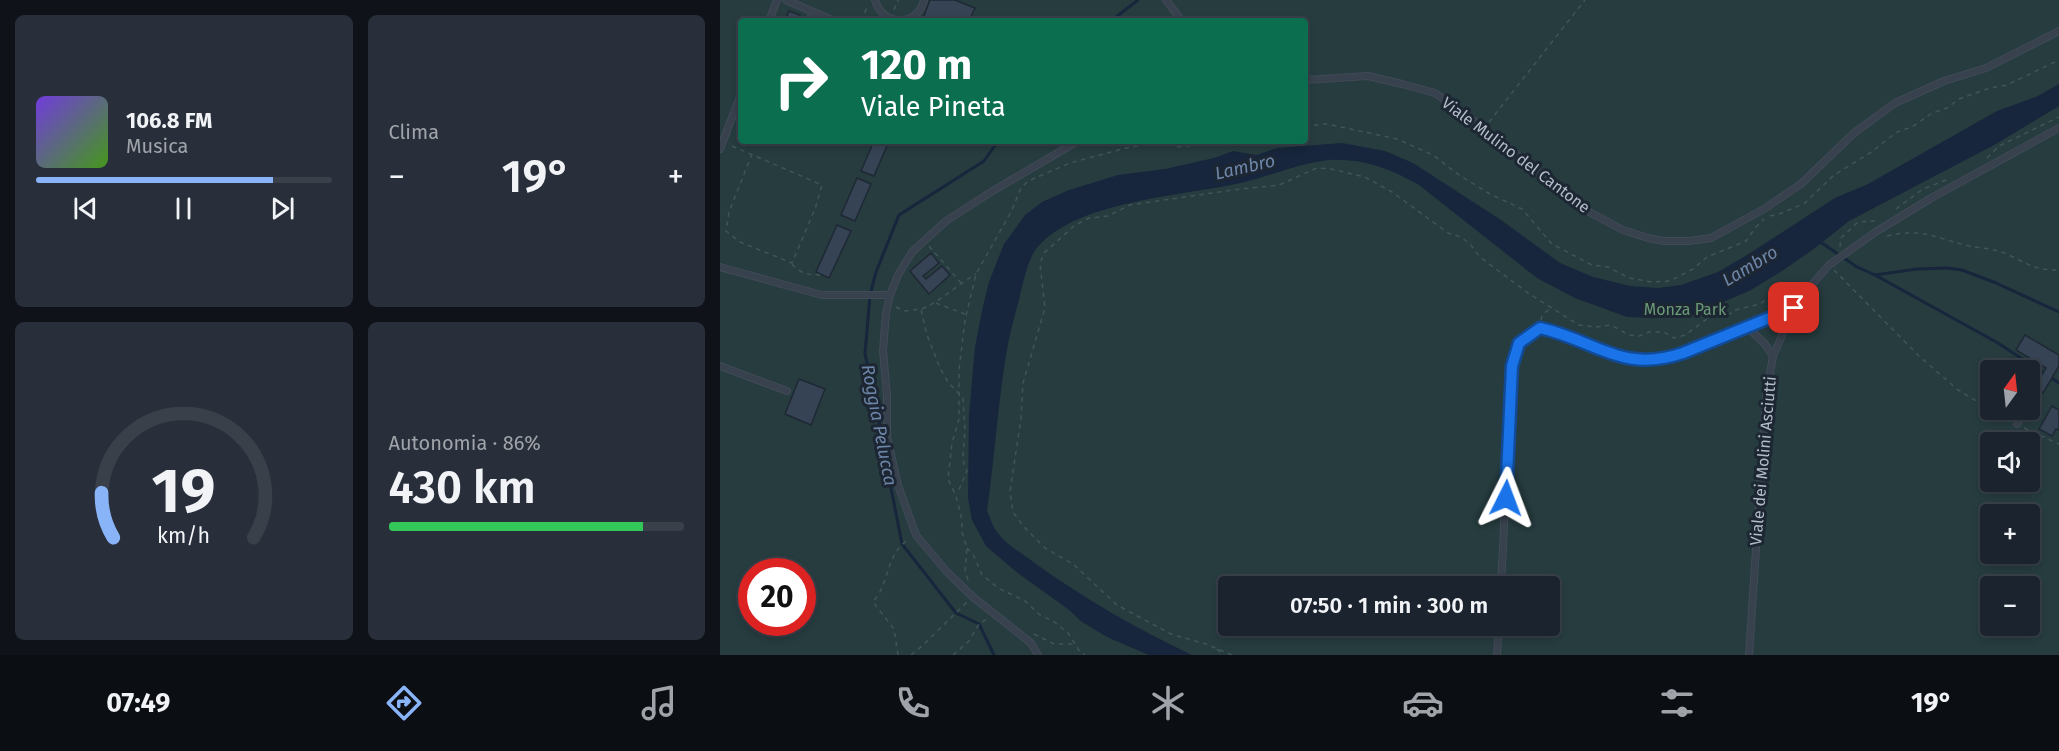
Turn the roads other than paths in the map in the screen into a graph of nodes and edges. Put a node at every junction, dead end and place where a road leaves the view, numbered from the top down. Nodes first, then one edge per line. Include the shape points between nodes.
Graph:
1 (777, 0) edge
2 (786, 0) edge
3 (873, 0) edge
4 (924, 0) edge
5 (1166, 0) edge
6 (813, 12) junction
7 (1174, 13) junction
8 (770, 18) edge
9 (810, 18) edge
10 (827, 18) edge
11 (890, 18) edge
12 (910, 18) edge
13 (1175, 18) edge
14 (1179, 18) edge
15 (2059, 31) edge
16 (1308, 80) edge
17 (738, 102) edge
18 (2059, 128) edge
19 (1073, 144) edge
20 (720, 149) edge
21 (720, 267) edge
22 (891, 295) junction
23 (1794, 308) junction
24 (1746, 326) junction
25 (1773, 356) junction
26 (720, 366) edge
27 (787, 391) dead end
28 (2020, 420) edge
29 (2017, 424) dead end
30 (1502, 576) edge
31 (1498, 636) edge
32 (1038, 655) edge
33 (1497, 655) edge
34 (1749, 655) edge

1 - 8 lane
2 - 6 lane
3 - 11 lane
4 - 12 lane via 920,10
5 - 7 lane
6 - 9 lane
6 - 10 lane
7 - 13 lane
7 - 14 lane
15 - 16 lane, Viale Mulino del Cantone via 1986,68 1895,103 1854,134 1801,184 1764,209 1711,238 1689,241 1664,241 1623,230 1591,213 1435,93 1368,76
17 - 20 lane
18 - 23 lane, Viale dei Molini Asciutti via 1933,197 1841,255
19 - 22 lane via 946,221 912,252
21 - 22 lane via 822,295
22 - 32 lane via 883,351 887,437 898,485 916,535 973,597 1031,643
23 - 24 lane
23 - 25 lane, Viale dei Molini Asciutti
24 - 25 lane
24 - 30 lane via 1671,357 1641,361 1611,355 1562,333 1540,328 1519,343 1512,366
25 - 34 lane, Viale dei Molini Asciutti via 1766,397
26 - 27 lane
28 - 29 lane
31 - 33 lane

